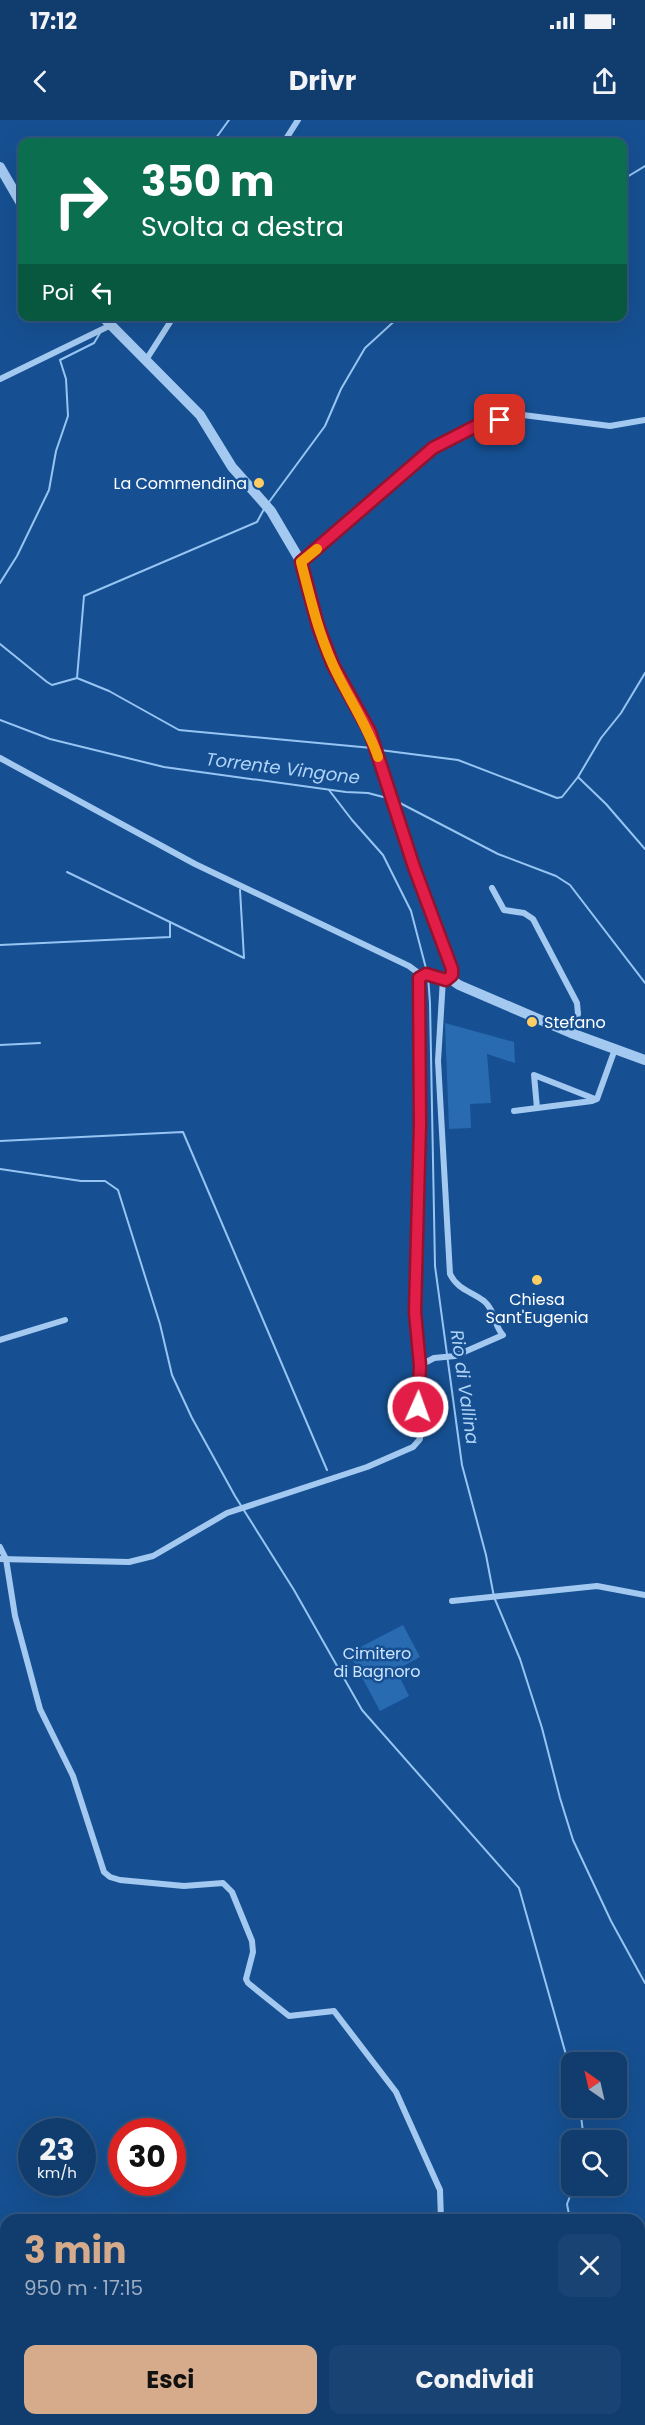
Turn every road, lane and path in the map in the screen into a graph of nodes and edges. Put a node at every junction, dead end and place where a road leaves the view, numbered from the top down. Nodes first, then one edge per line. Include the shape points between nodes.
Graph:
1 (298, 120) edge
2 (287, 138) edge
3 (0, 167) edge
4 (18, 198) edge
5 (106, 321) edge
6 (171, 321) edge
7 (110, 327) junction
8 (146, 360) junction
9 (0, 379) edge
10 (645, 420) edge
11 (301, 562) junction
12 (0, 758) edge
13 (492, 888) dead end
14 (426, 974) junction
15 (446, 979) junction
16 (571, 1033) junction
17 (615, 1049) junction
18 (645, 1060) edge
19 (595, 1099) junction
20 (537, 1108) junction
21 (514, 1111) dead end
22 (65, 1320) dead end
23 (0, 1340) edge
24 (420, 1366) junction
25 (0, 1547) edge
26 (3, 1559) edge
27 (645, 1595) edge
28 (452, 1601) dead end
29 (441, 2214) edge

1 - 2 street
3 - 4 street
5 - 7 street
6 - 8 street
7 - 8 street
7 - 9 street
8 - 11 street via 200,415 232,467 271,511
10 - 11 street via 610,426 523,414 478,425 433,448
11 - 15 street via 333,665 370,732 452,969 452,975
12 - 14 street via 195,864
13 - 16 street via 504,910 524,913 533,919 577,1003 578,1014
14 - 15 street
14 - 24 street via 419,982 415,1312
15 - 16 street
15 - 24 street via 438,1061 450,1274 456,1285 484,1302 503,1335
16 - 17 street
17 - 18 street
17 - 19 street
19 - 20 street
19 - 20 street via 534,1075
20 - 21 street
22 - 23 street
24 - 26 street via 420,1439 413,1447 367,1467 227,1513 153,1556 129,1562
25 - 26 street
26 - 29 street via 40,1709 73,1776 104,1872 120,1880 184,1886 223,1882 232,1892 252,1941 248,1983 289,2016 334,2011 396,2092 440,2190
27 - 28 street via 597,1586

